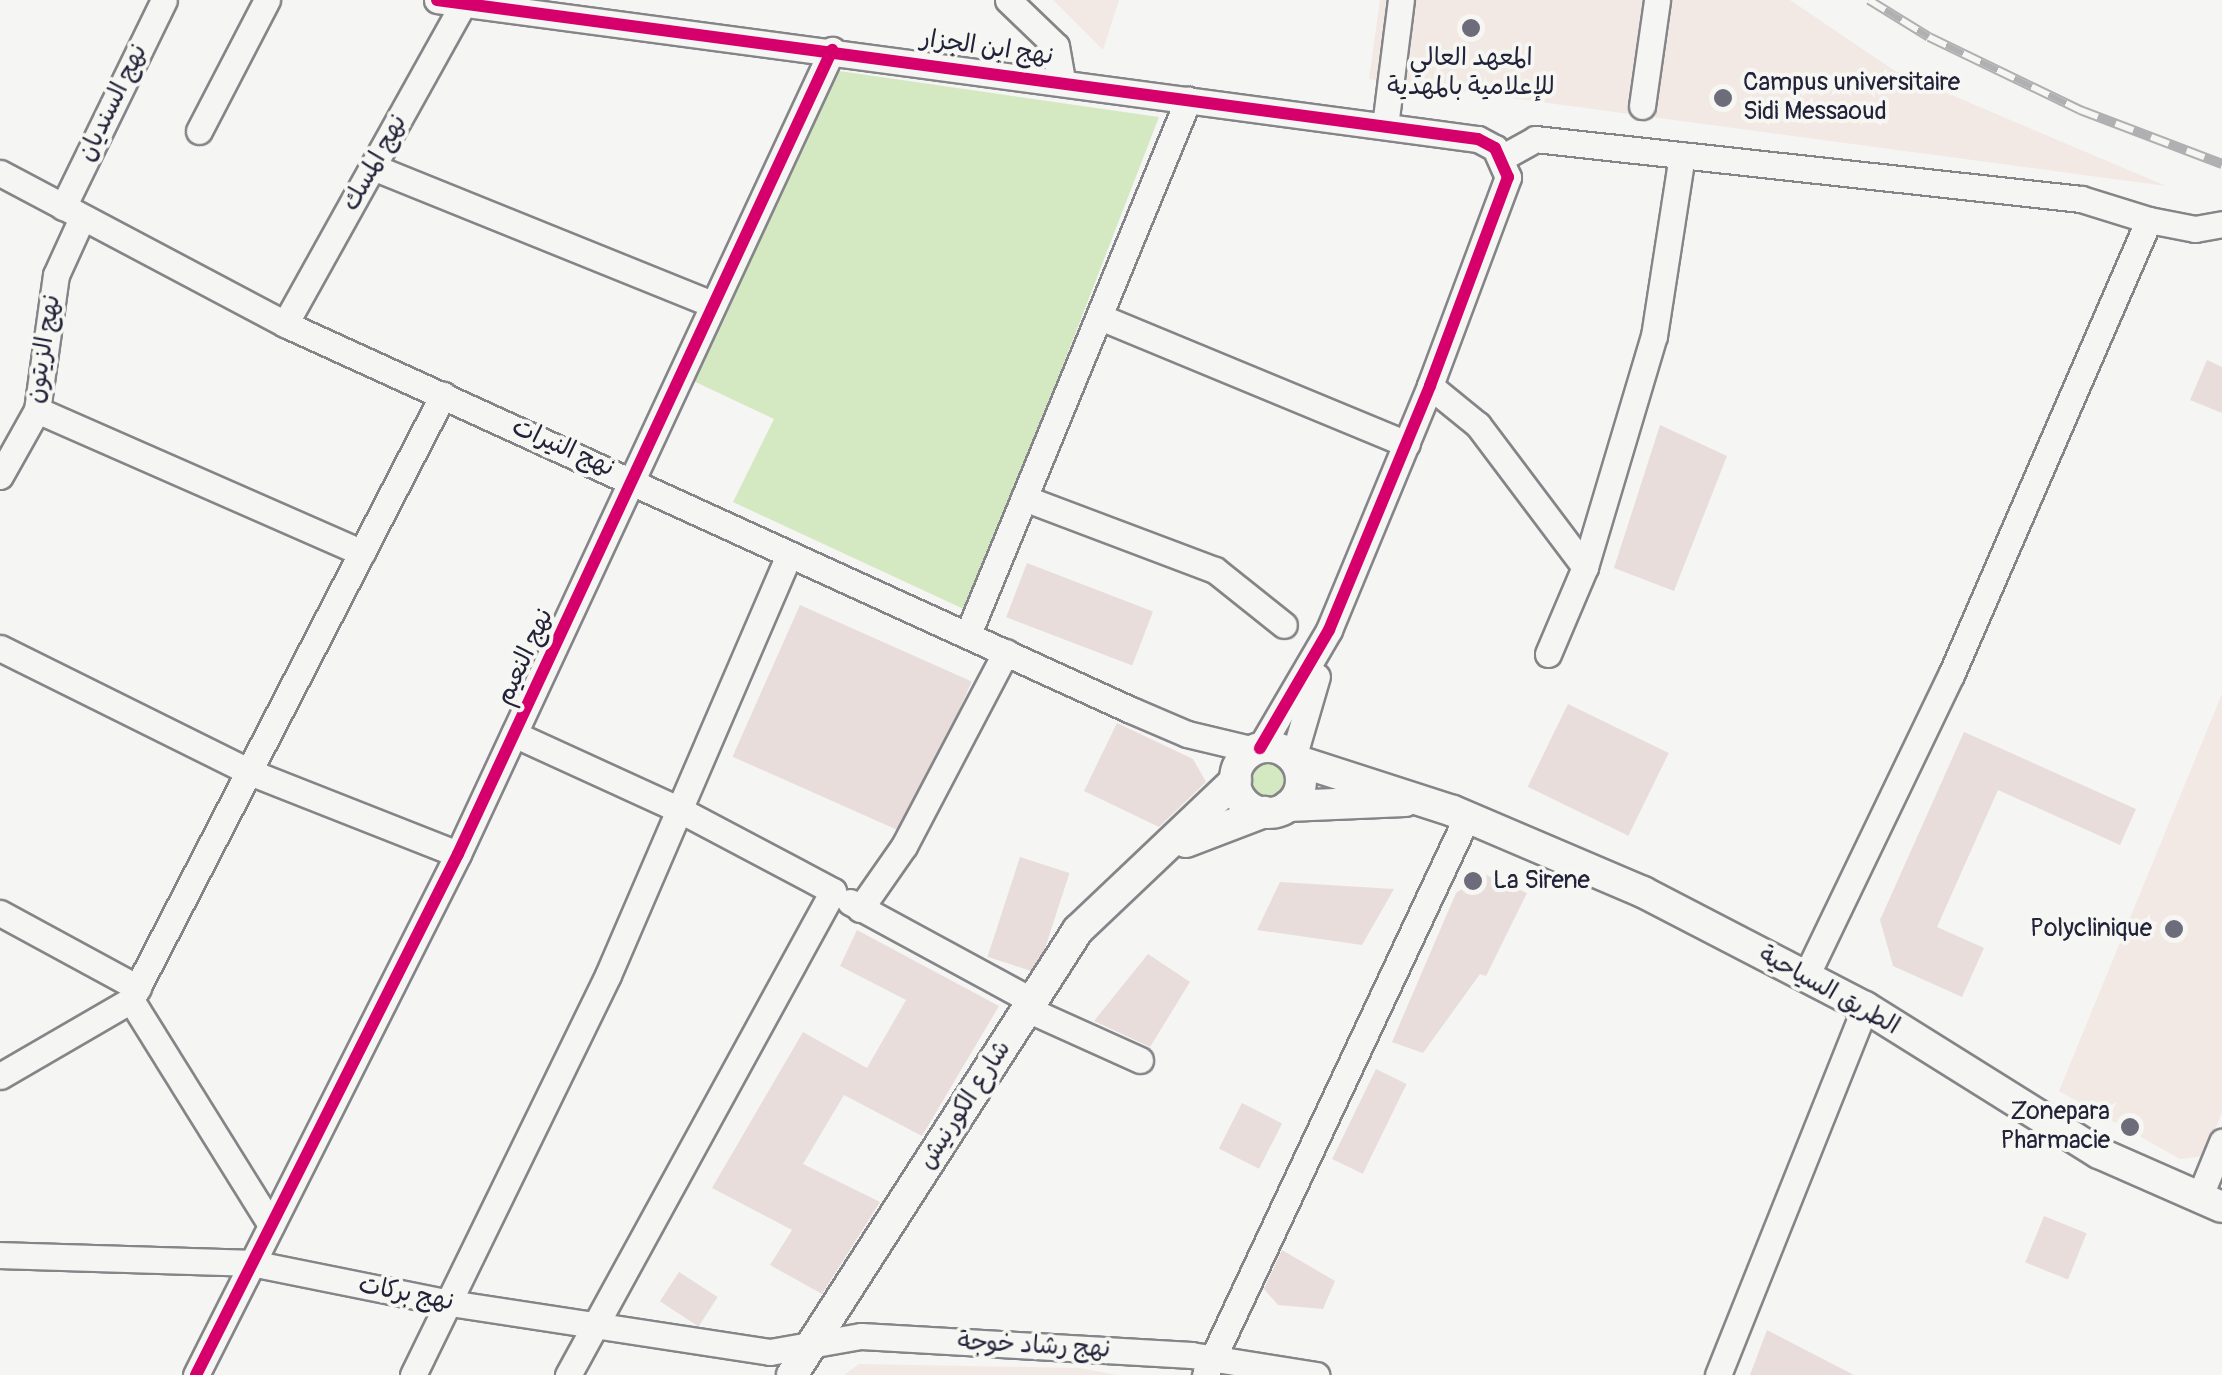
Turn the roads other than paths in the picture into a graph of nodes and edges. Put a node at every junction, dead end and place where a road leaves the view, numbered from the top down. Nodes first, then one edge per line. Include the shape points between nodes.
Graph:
1 (164, 0) edge
2 (267, 0) edge
3 (436, 0) edge
4 (1008, 0) edge
5 (1401, 0) edge
6 (1657, 0) edge
7 (464, 3) junction
8 (546, 6) edge
9 (832, 50) junction
10 (1062, 80) junction
11 (1188, 100) junction
12 (1642, 106) dead end
13 (1385, 126) junction
14 (200, 131) dead end
15 (1682, 155) junction
16 (372, 167) junction
17 (1506, 167) junction
18 (0, 173) edge
19 (72, 212) junction
20 (2149, 220) junction
21 (2222, 224) edge
22 (712, 304) junction
23 (1100, 316) junction
24 (285, 324) junction
25 (1430, 386) junction
26 (443, 394) junction
27 (37, 410) junction
28 (1407, 444) junction
29 (0, 476) edge
30 (632, 479) junction
31 (1024, 498) junction
32 (362, 552) junction
33 (790, 554) junction
34 (1585, 566) junction
35 (1284, 625) dead end
36 (1329, 630) junction
37 (968, 634) junction
38 (0, 648) edge
39 (1006, 652) junction
40 (1548, 654) dead end
41 (514, 734) junction
42 (1294, 759) junction
43 (1246, 763) junction
44 (252, 773) junction
45 (1422, 800) junction
46 (1276, 809) junction
47 (680, 810) junction
48 (1467, 817) junction
49 (1160, 853) junction
50 (458, 854) junction
51 (833, 891) junction
52 (860, 908) junction
53 (0, 913) edge
54 (1806, 976) junction
55 (134, 994) junction
56 (1029, 1005) junction
57 (1864, 1007) junction
58 (1140, 1060) dead end
59 (0, 1076) edge
60 (2222, 1142) edge
61 (2211, 1203) edge
62 (272, 1225) junction
63 (2, 1261) edge
64 (251, 1264) junction
65 (450, 1303) junction
66 (594, 1324) junction
67 (810, 1345) junction
68 (1208, 1366) edge
69 (196, 1375) edge
70 (413, 1375) edge
71 (568, 1375) edge
72 (792, 1375) edge
73 (1316, 1375) edge
74 (1718, 1375) edge

1 - 19 street, نهج السنديان
2 - 14 street
3 - 7 street, نهج ابن الجزار
4 - 10 street via 1056,46
5 - 13 street
6 - 12 street
7 - 8 street, نهج ابن الجزار
7 - 16 street, نهج المسك
8 - 9 street, نهج ابن الجزار
9 - 10 street, نهج ابن الجزار
9 - 22 street, نهج النعيم
10 - 11 street, نهج ابن الجزار
11 - 13 street, نهج ابن الجزار
11 - 23 street
13 - 17 street, نهج ابن الجزار via 1478,138
15 - 17 street via 1535,139
15 - 20 street via 2081,200
15 - 34 street via 1654,336
16 - 22 street
16 - 24 street, نهج المسك
17 - 25 street
18 - 19 street, نهج النيرات
19 - 24 street, نهج النيرات
19 - 27 street, نهج الزيتون
20 - 21 street via 2194,230
20 - 54 street via 1952,676
22 - 30 street, نهج النعيم
23 - 28 street
23 - 31 street
24 - 26 street, نهج النيرات
25 - 28 street
25 - 34 street via 1478,424
26 - 30 street, نهج النيرات
26 - 32 street
27 - 29 street, نهج الزيتون
27 - 32 street
28 - 36 street
30 - 33 street, نهج النيرات
30 - 41 street, نهج النعيم
31 - 35 street via 1215,570
31 - 37 street
32 - 44 street
33 - 37 street, نهج النيرات
33 - 47 street
34 - 40 street
36 - 42 street
36 - 43 street
37 - 39 street, نهج النيرات
38 - 44 street
39 - 43 street, نهج النيرات
39 - 52 street via 904,846
41 - 47 street
41 - 50 street, نهج النعيم
42 - 43 main road, الطريق السياحية
42 - 45 main road, الطريق السياحية
42 - 46 main road via 1301,784
43 - 46 main road via 1241,798
43 - 49 main road, شارع الكورنيش
44 - 50 street
44 - 55 street
45 - 46 main road, الطريق السياحية
45 - 48 main road, الطريق السياحية
46 - 49 main road, شارع الكورنيش
47 - 51 street
47 - 65 street
48 - 54 main road, الطريق السياحية via 1627,885
48 - 68 street
49 - 56 main road, شارع الكورنيش via 1078,930
50 - 62 street, نهج النعيم
51 - 52 street
51 - 66 street
52 - 56 street
53 - 55 street
54 - 57 main road, الطريق السياحية
55 - 59 street
55 - 62 street
56 - 58 street
56 - 67 main road, شارع الكورنيش
57 - 61 main road, الطريق السياحية via 2098,1153
57 - 74 street
60 - 61 street
62 - 64 street, نهج النعيم
63 - 64 street, نهج بركات
64 - 65 street, نهج بركات
64 - 69 street, نهج النعيم
65 - 66 street, نهج بركات
65 - 70 street
66 - 67 street, نهج بركات via 770,1352
66 - 71 street
67 - 68 street, نهج رشاد خوجة via 861,1336
67 - 72 main road, شارع الكورنيش
68 - 73 street, نهج رشاد خوجة

